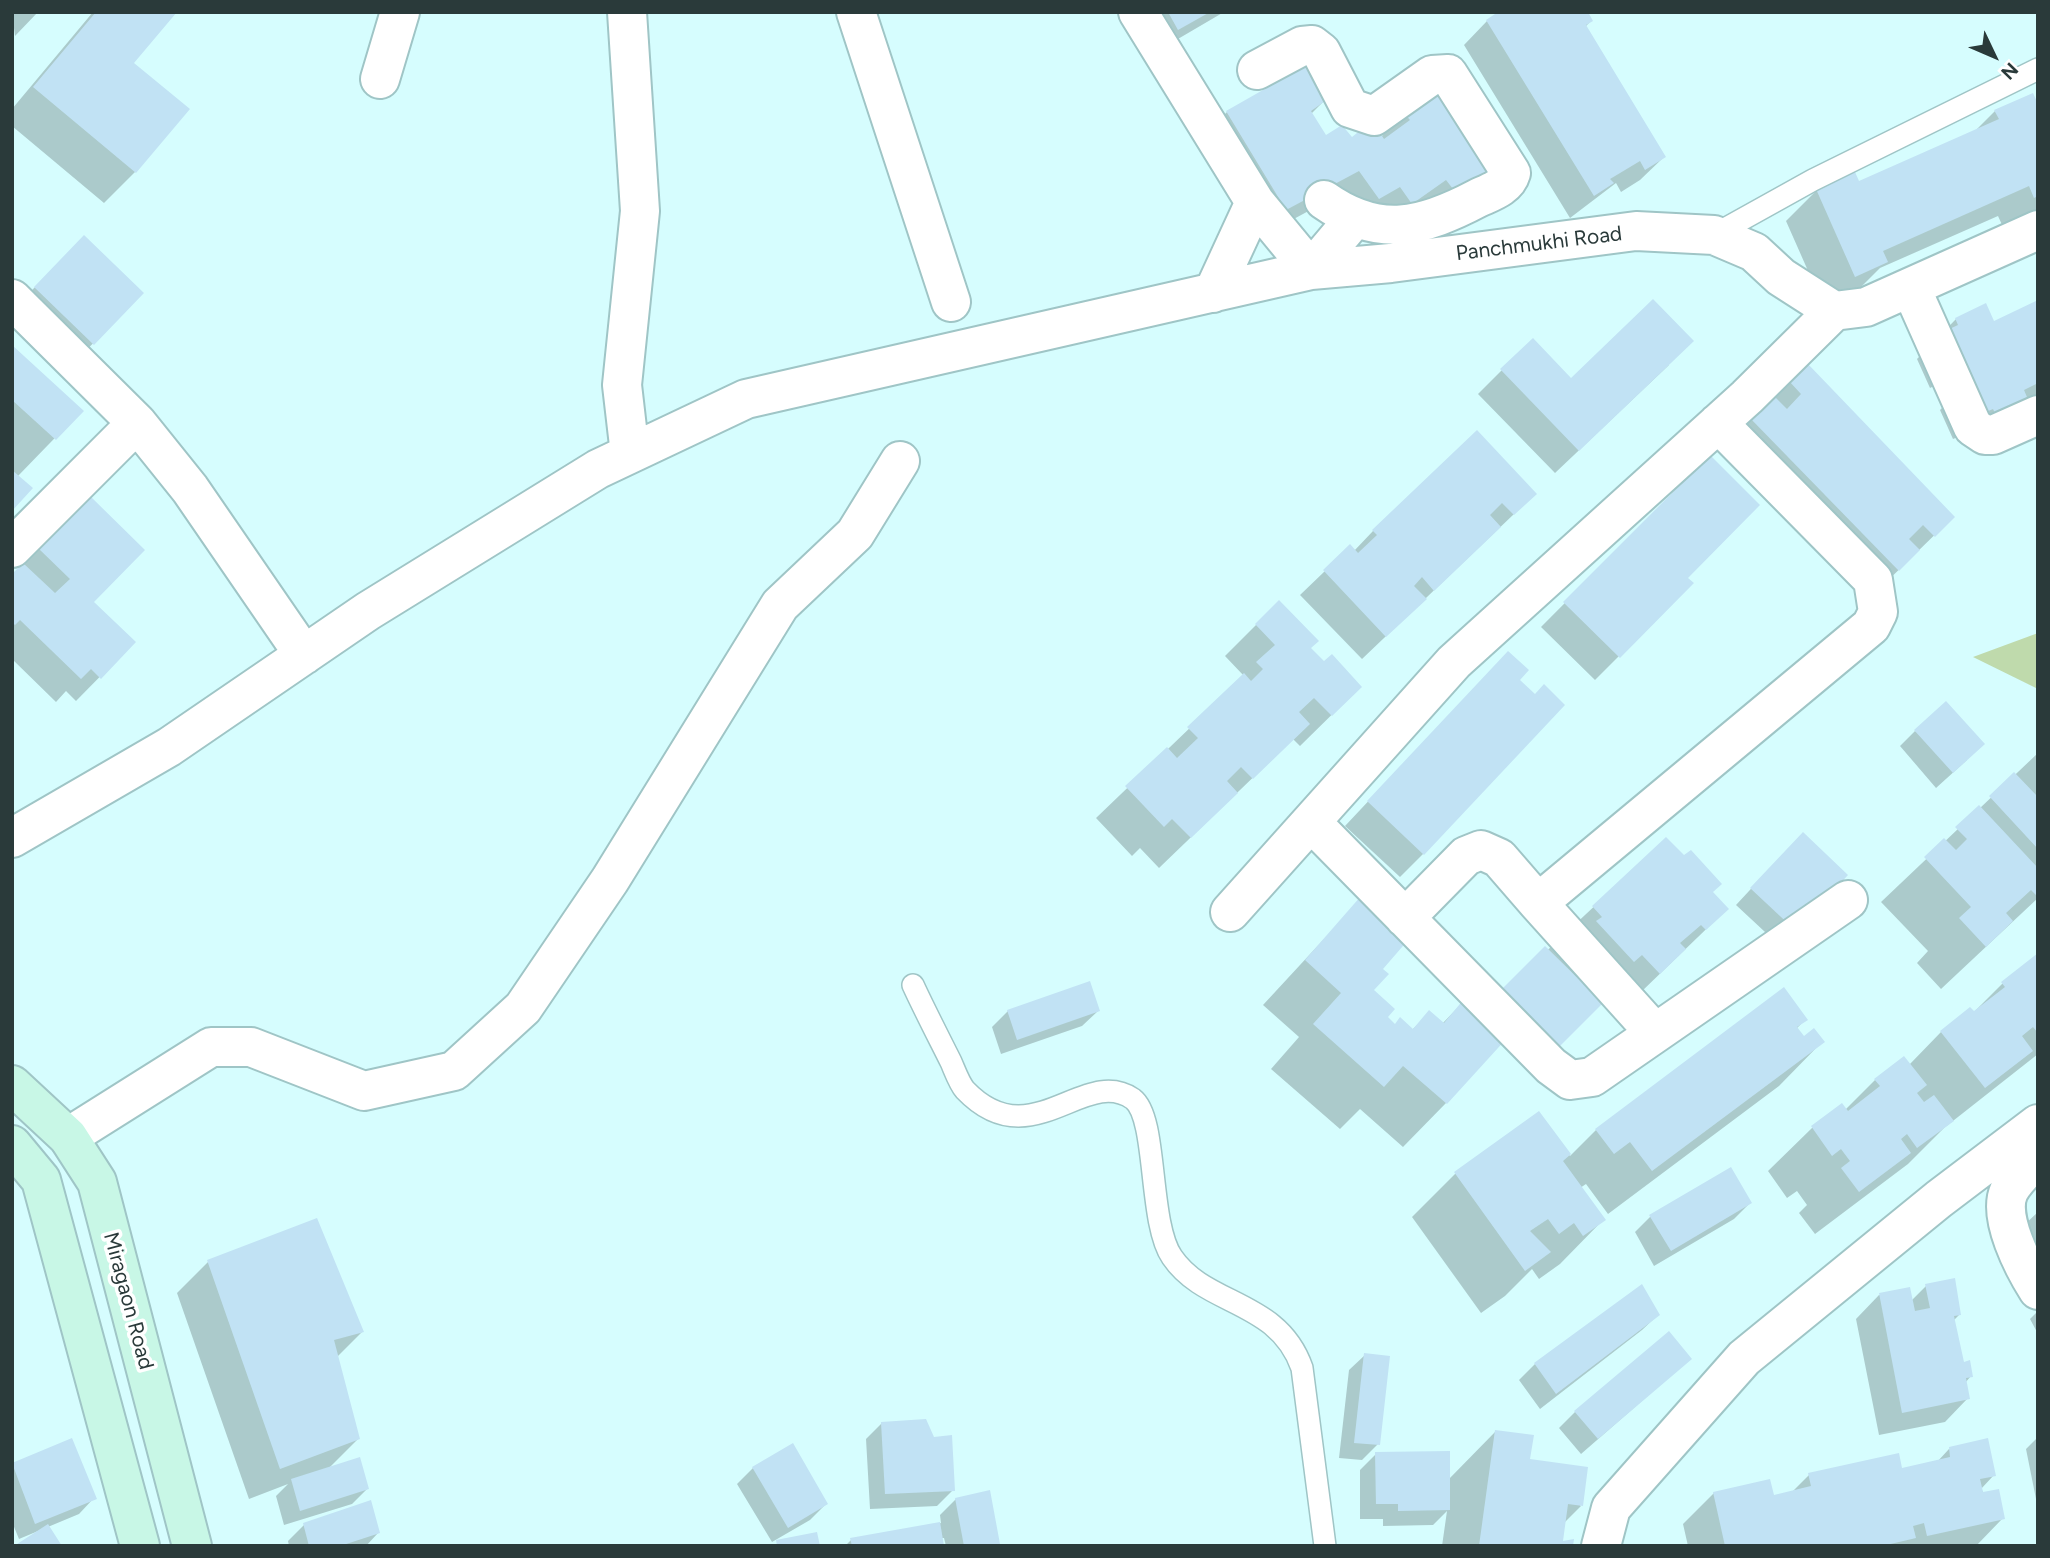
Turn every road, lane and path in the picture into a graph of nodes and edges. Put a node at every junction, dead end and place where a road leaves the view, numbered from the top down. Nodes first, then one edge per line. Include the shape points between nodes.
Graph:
1 (400, 12) edge
2 (627, 12) edge
3 (856, 12) edge
4 (1138, 12) edge
5 (2038, 69) edge
6 (1257, 70) dead end
7 (380, 79) dead end
8 (1255, 202) junction
9 (2038, 230) edge
10 (1714, 235) junction
11 (1311, 270) junction
12 (1911, 288) junction
13 (1213, 293) junction
14 (12, 299) edge
15 (951, 302) dead end
16 (1834, 311) junction
17 (2038, 415) edge
18 (136, 423) junction
19 (1718, 424) junction
20 (631, 454) junction
21 (900, 461) dead end
22 (12, 548) edge
23 (304, 654) junction
24 (1311, 822) junction
25 (12, 838) edge
26 (1848, 900) dead end
27 (1538, 903) junction
28 (1230, 912) dead end
29 (1405, 918) junction
30 (913, 985) dead end
31 (1655, 1033) junction
32 (12, 1085) edge
33 (2038, 1124) edge
34 (68, 1137) junction
35 (12, 1144) edge
36 (2038, 1157) edge
37 (2038, 1290) edge
38 (140, 1546) edge
39 (192, 1546) edge
40 (1325, 1546) edge
41 (1601, 1546) edge

1 - 7 street
2 - 20 street via 640,211 622,385
3 - 15 street
4 - 8 street
5 - 10 lane via 1813,180
6 - 11 street via 1312,45 1321,52 1350,108 1374,116 1432,75 1448,74 1509,165 1509,180 1503,186 1440,218 1392,226 1339,209
8 - 11 street
8 - 13 street
9 - 12 street
10 - 11 street, Panchmukhi Road via 1636,231
10 - 16 street, Panchmukhi Road via 1754,251 1781,277
11 - 13 street, Panchmukhi Road
12 - 16 street via 1866,307
12 - 17 street via 1973,427 1993,435
13 - 20 street, Panchmukhi Road via 746,400
14 - 18 street
16 - 19 street
18 - 22 street
18 - 23 street via 190,489
19 - 24 street via 1454,662
19 - 27 street via 1873,579 1878,612 1871,626
20 - 23 street, Panchmukhi Road via 598,469
21 - 34 street via 855,534 780,605 610,880 523,1007 454,1071 364,1091 251,1047 211,1047
23 - 25 street, Panchmukhi Road via 169,747
24 - 28 street
24 - 29 street
26 - 31 street
27 - 29 street via 1499,858 1481,850 1466,856
27 - 31 street
29 - 31 street via 1570,1080 1592,1077
30 - 40 lane via 964,1089 985,1105 1011,1116 1041,1115 1091,1092 1114,1092 1134,1100 1145,1118 1157,1216 1172,1258 1191,1276 1274,1325 1294,1345 1302,1368
32 - 34 main road, Miragaon Road
33 - 41 street via 1744,1359 1611,1507
34 - 39 main road, Miragaon Road via 97,1182
35 - 38 main road via 41,1180
36 - 37 street via 2009,1190 2005,1206 2020,1260

